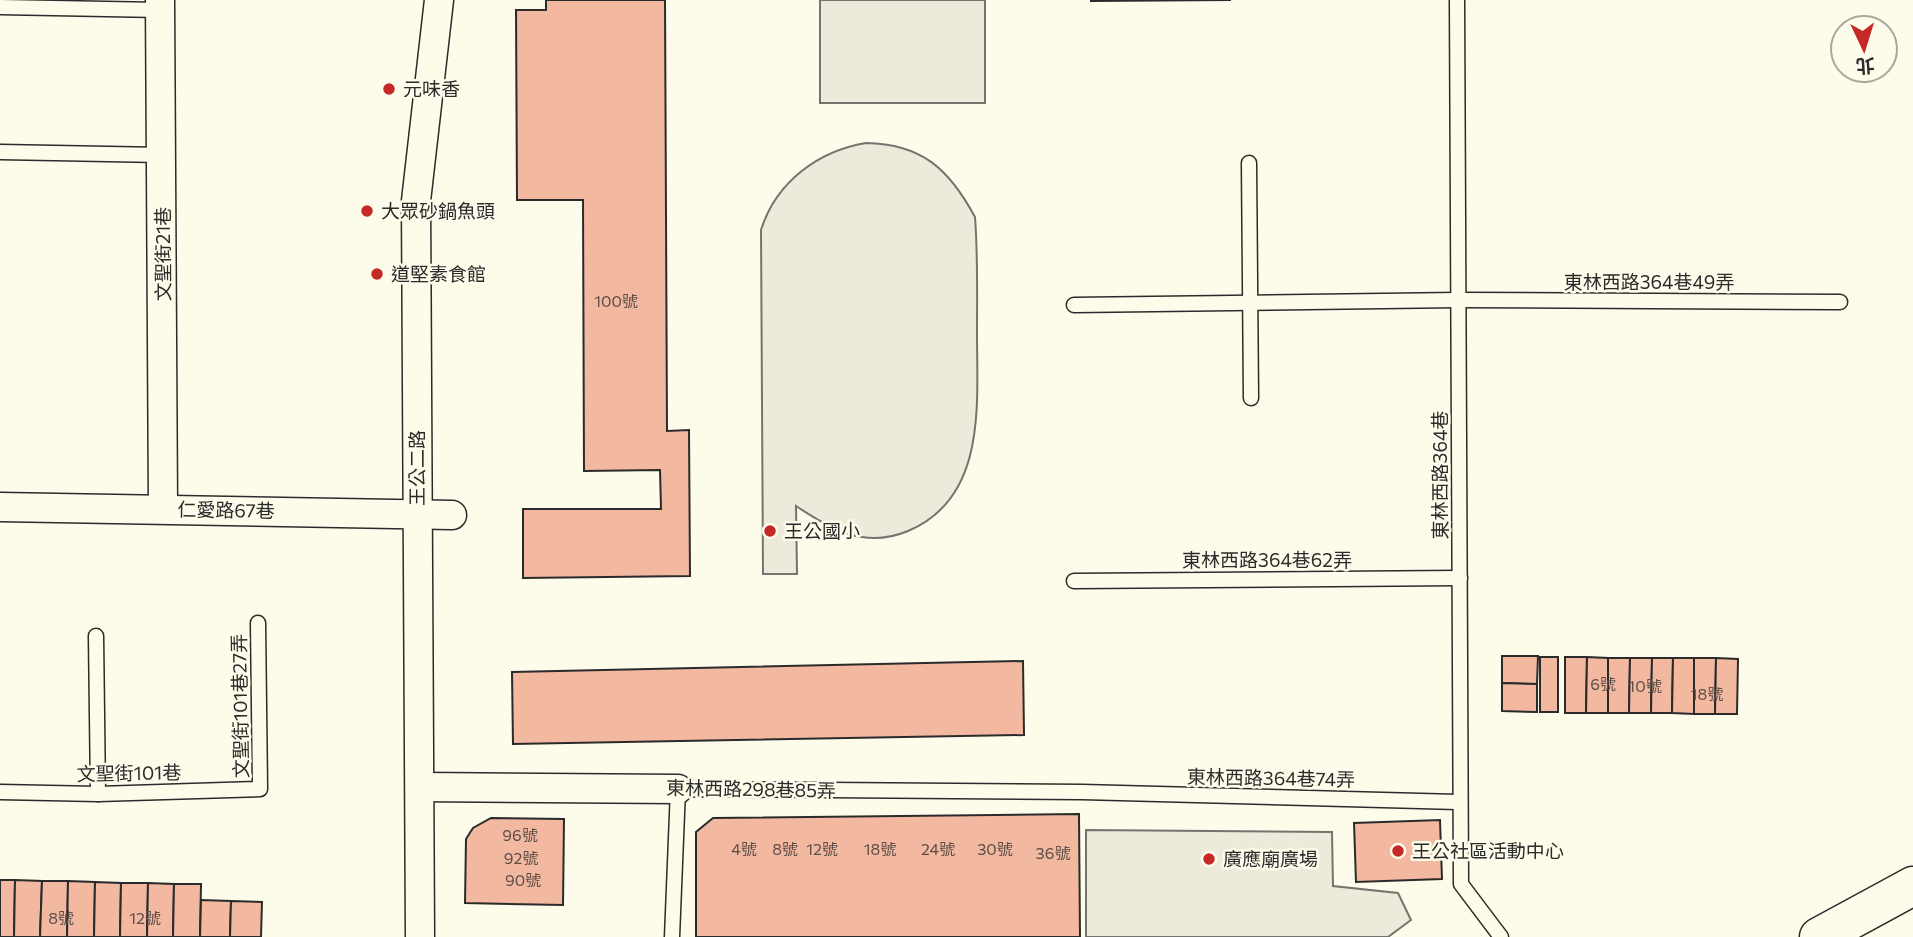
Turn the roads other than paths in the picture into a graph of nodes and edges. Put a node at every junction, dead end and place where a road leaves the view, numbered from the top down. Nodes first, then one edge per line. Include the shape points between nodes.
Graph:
1 (439, 0) edge
2 (1457, 0) edge
3 (160, 5) edge
4 (0, 8) edge
5 (0, 152) edge
6 (162, 155) junction
7 (1249, 163) dead end
8 (1458, 300) junction
9 (1840, 302) dead end
10 (1250, 304) junction
11 (1074, 305) dead end
12 (1251, 398) dead end
13 (0, 507) edge
14 (163, 509) junction
15 (417, 512) junction
16 (452, 515) dead end
17 (1460, 578) junction
18 (1074, 581) dead end
19 (258, 623) dead end
20 (96, 636) dead end
21 (420, 787) junction
22 (260, 789) joint
23 (678, 789) junction
24 (0, 792) edge
25 (1082, 792) joint
26 (98, 794) junction
27 (1458, 802) junction
28 (1913, 886) edge
29 (420, 937) edge
30 (672, 937) edge
31 (1501, 937) edge
32 (1819, 937) edge

1 - 15 street, 王公二路 via 415,201
2 - 8 lane, 東林西路364巷
3 - 4 lane
3 - 6 street, 文聖街21巷
5 - 6 lane
6 - 14 street, 文聖街21巷
7 - 10 lane
8 - 9 lane, 東林西路364巷49弄
8 - 10 lane, 東林西路364巷49弄
8 - 17 lane, 東林西路364巷
10 - 11 lane, 東林西路364巷49弄
10 - 12 lane
13 - 14 street, 仁愛路67巷
14 - 15 street, 仁愛路67巷
15 - 16 street, 仁愛路67巷
15 - 21 street, 王公二路
17 - 18 lane, 東林西路364巷62弄
17 - 27 lane, 東林西路364巷
19 - 22 lane, 文聖街101巷27弄
20 - 26 lane
21 - 23 street, 東林西路298巷85弄
21 - 29 street, 王公二路
22 - 26 lane, 文聖街101巷
23 - 25 lane, 東林西路298巷85弄
23 - 30 lane
24 - 26 lane, 文聖街101巷
25 - 27 lane, 東林西路364巷74弄
27 - 31 lane, 東林西路364巷 via 1461,884
28 - 32 street

